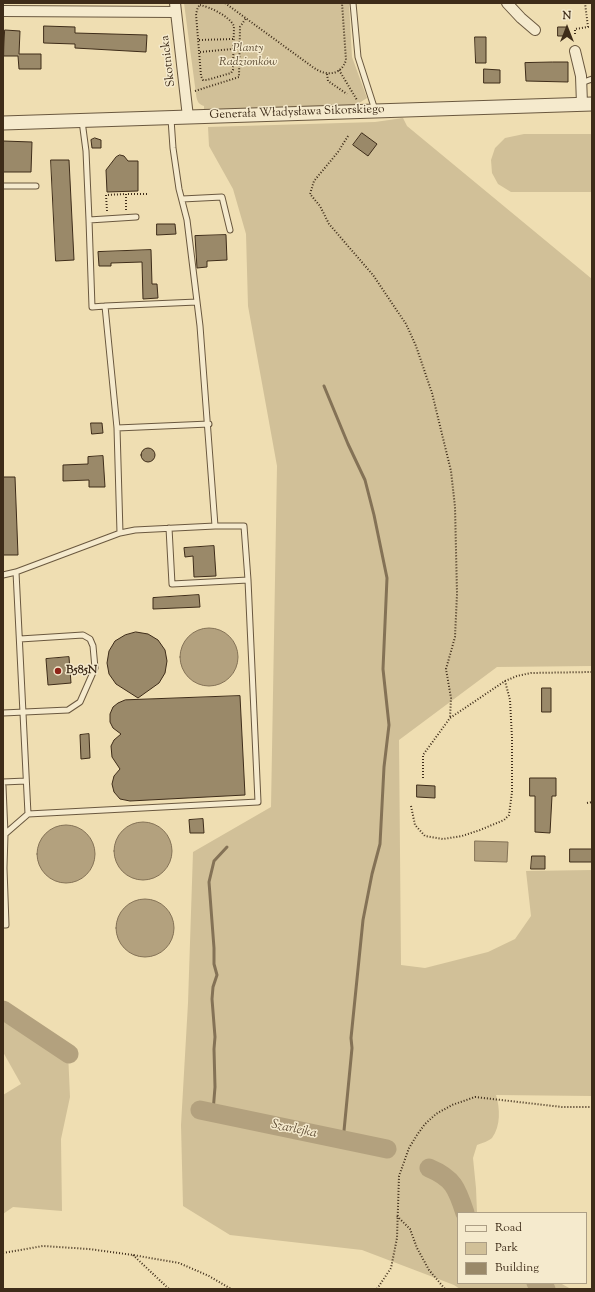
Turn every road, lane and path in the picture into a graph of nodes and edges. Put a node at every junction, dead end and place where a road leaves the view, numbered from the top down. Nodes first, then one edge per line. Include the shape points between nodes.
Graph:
1 (225, 3) edge
2 (342, 3) edge
3 (353, 3) edge
4 (507, 3) edge
5 (585, 3) edge
6 (175, 7) edge
7 (3, 11) edge
8 (246, 18) junction
9 (535, 30) dead end
10 (575, 34) dead end
11 (234, 39) junction
12 (198, 40) junction
13 (234, 44) junction
14 (240, 44) junction
15 (233, 49) junction
16 (575, 51) dead end
17 (200, 52) junction
18 (339, 70) junction
19 (327, 74) junction
20 (592, 79) edge
21 (581, 82) junction
22 (193, 91) dead end
23 (347, 94) dead end
24 (358, 101) dead end
25 (587, 104) edge
26 (375, 110) junction
27 (188, 117) junction
28 (171, 118) junction
29 (82, 120) junction
30 (3, 123) edge
31 (348, 136) dead end
32 (3, 186) edge
33 (36, 186) dead end
34 (126, 194) junction
35 (148, 194) dead end
36 (182, 199) junction
37 (136, 217) dead end
38 (107, 218) junction
39 (126, 218) junction
40 (89, 220) junction
41 (230, 230) dead end
42 (197, 302) junction
43 (105, 306) junction
44 (209, 424) junction
45 (117, 428) junction
46 (215, 526) junction
47 (169, 528) junction
48 (120, 534) junction
49 (16, 572) junction
50 (3, 575) edge
51 (248, 580) junction
52 (20, 639) junction
53 (592, 672) edge
54 (505, 681) junction
55 (23, 712) junction
56 (3, 713) edge
57 (450, 718) junction
58 (423, 778) dead end
59 (26, 781) junction
60 (3, 782) edge
61 (3, 786) edge
62 (592, 802) edge
63 (587, 803) dead end
64 (411, 806) dead end
65 (28, 814) junction
66 (5, 834) junction
67 (3, 925) edge
68 (592, 1107) edge
69 (397, 1216) junction
70 (3, 1253) edge
71 (133, 1255) junction
72 (169, 1289) edge
73 (231, 1289) edge
74 (377, 1289) edge
75 (445, 1289) edge

1 - 8 path
2 - 18 path via 346,60
3 - 26 lane via 358,57
4 - 9 street
5 - 10 path via 588,27 575,29
6 - 7 street
6 - 27 street, Skotnicka
8 - 14 path via 240,27
8 - 19 path via 314,68
11 - 12 path
11 - 12 path via 233,24 213,9 200,5 196,14
11 - 13 path
12 - 17 path
13 - 14 path
13 - 15 path
14 - 22 path via 238,77
15 - 17 path
15 - 17 path via 232,72 205,80 202,76
16 - 21 street
18 - 19 path
18 - 24 path
19 - 23 path via 328,81
20 - 21 lane
21 - 25 street
25 - 26 street, Generała Władysława Sikorskiego
26 - 27 street, Generała Władysława Sikorskiego
27 - 28 street, Generała Władysława Sikorskiego
28 - 29 street, Generała Władysława Sikorskiego
28 - 36 lane via 172,148
29 - 30 street, Generała Władysława Sikorskiego
29 - 40 lane
31 - 57 path via 314,181 310,194 320,206 329,224 373,275 406,324 432,393 451,471 455,507 455,637 446,669 451,698
32 - 33 lane
34 - 35 path
34 - 38 path via 106,195
34 - 39 path
36 - 41 lane via 222,197
36 - 42 lane
37 - 39 lane
38 - 39 lane
38 - 40 lane
40 - 43 lane via 92,307
42 - 43 lane
42 - 44 lane
43 - 45 lane
44 - 45 lane
44 - 46 lane
45 - 48 lane
46 - 47 lane
46 - 51 lane via 244,526
47 - 48 lane via 136,530
47 - 51 lane via 172,584
48 - 49 lane
49 - 50 lane
49 - 52 lane
51 - 65 lane via 258,802
52 - 55 lane
52 - 55 lane via 83,635 90,639 93,646 95,668 80,702 68,710
53 - 54 path via 531,673
54 - 57 path
54 - 64 path via 510,700 512,738 512,792 509,815 504,820 480,830 443,839 425,836 415,825
55 - 56 lane
55 - 59 lane
57 - 58 path via 424,755
59 - 60 lane
59 - 65 lane
61 - 66 lane
62 - 63 path
65 - 66 lane
66 - 67 lane via 6,925
68 - 69 path via 562,1107 475,1097 441,1111 425,1124 409,1148 399,1176
69 - 74 path via 397,1238 391,1268
69 - 75 path via 410,1229 428,1270
70 - 71 path via 43,1246 88,1248
71 - 72 path
71 - 73 path via 180,1263

